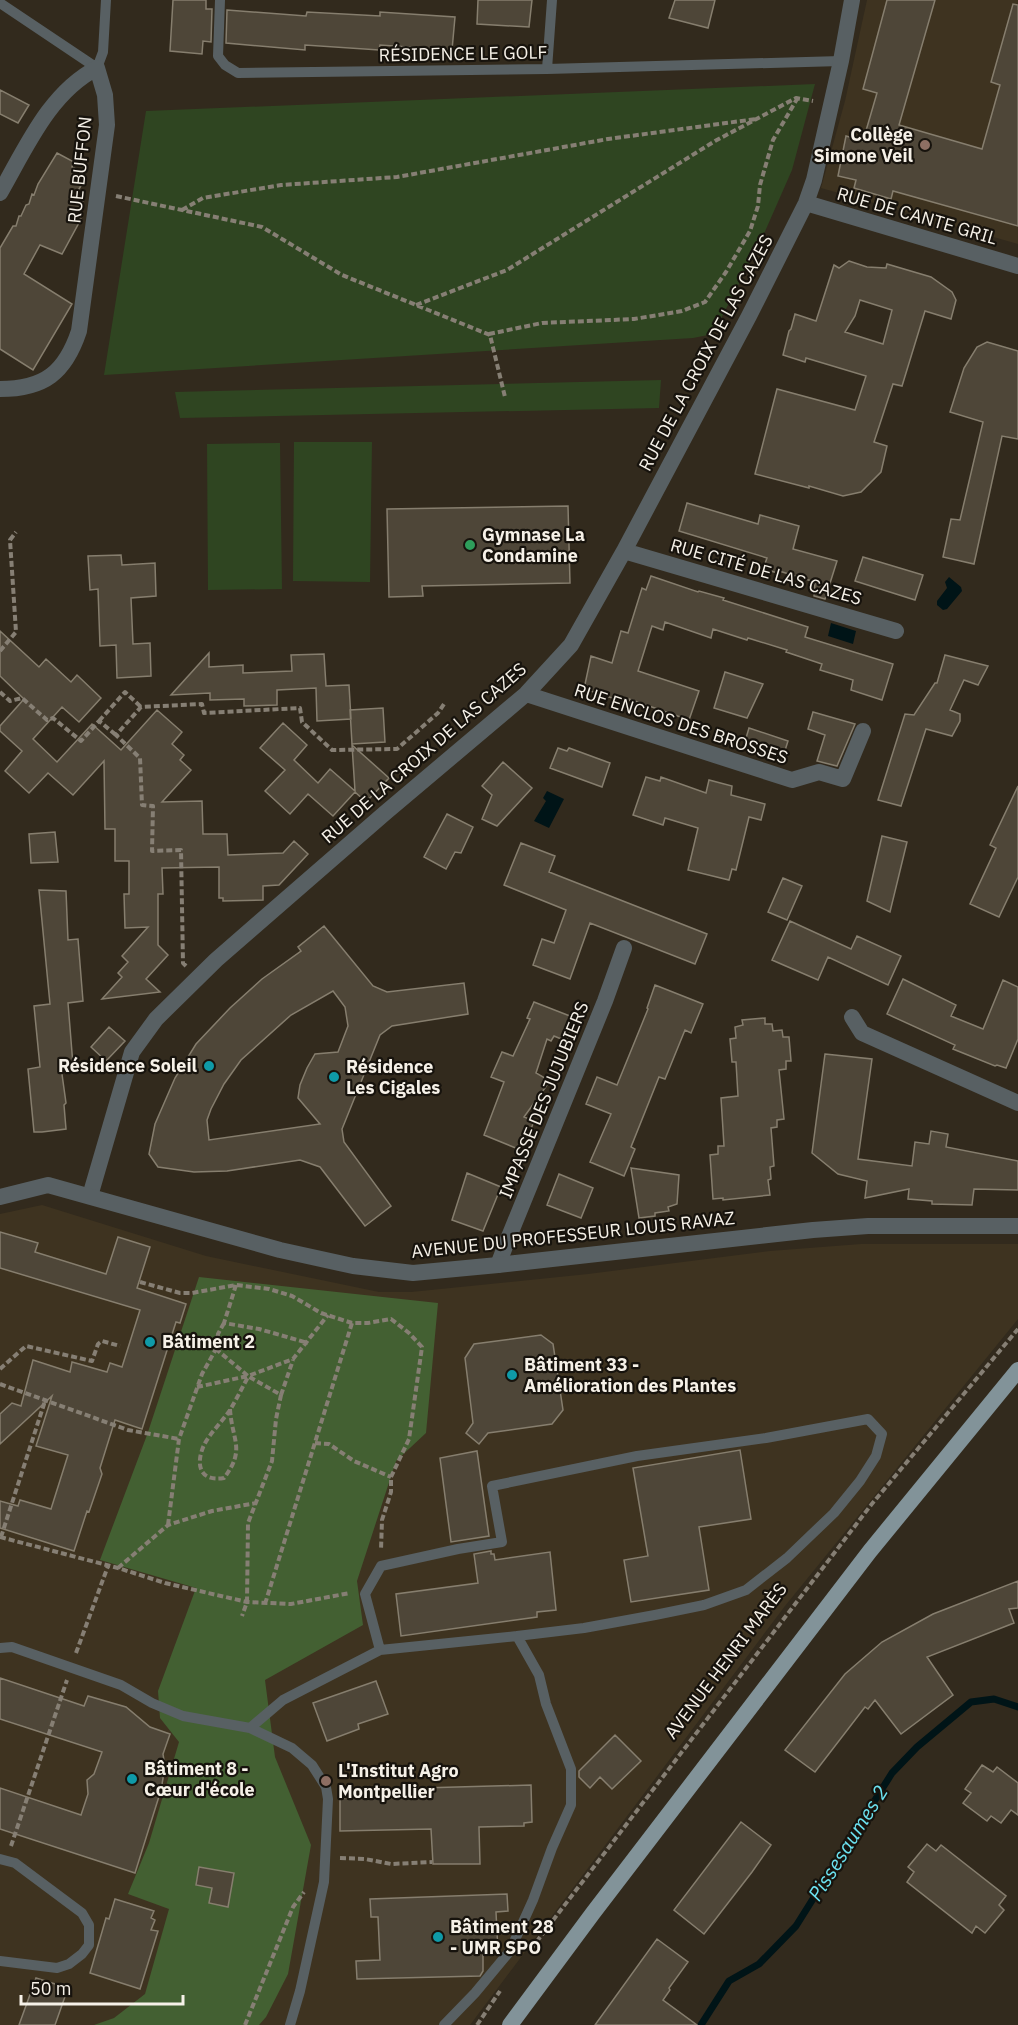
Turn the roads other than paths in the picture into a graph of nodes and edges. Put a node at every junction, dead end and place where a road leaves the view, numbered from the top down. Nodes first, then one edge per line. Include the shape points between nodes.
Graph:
1 (106, 0) edge
2 (220, 0) edge
3 (552, 0) edge
4 (852, 0) edge
5 (0, 3) edge
6 (841, 61) junction
7 (97, 68) junction
8 (547, 69) junction
9 (0, 193) edge
10 (806, 203) junction
11 (1018, 266) edge
12 (0, 389) edge
13 (624, 551) junction
14 (896, 631) dead end
15 (526, 694) junction
16 (862, 731) dead end
17 (624, 948) dead end
18 (852, 1017) dead end
19 (1018, 1103) edge
20 (90, 1196) junction
21 (0, 1197) edge
22 (1018, 1226) edge
23 (498, 1265) junction
24 (1018, 1370) edge
25 (517, 1635) junction
26 (0, 1648) edge
27 (380, 1650) junction
28 (250, 1728) junction
29 (3, 1859) edge
30 (0, 1961) edge
31 (294, 2024) edge
32 (444, 2025) edge
33 (510, 2025) edge

1 - 7 lane via 103,52
2 - 8 lane, RÉSIDENCE LE GOLF via 218,56 238,73
3 - 8 lane
4 - 6 street, RUE DE LA CROIX DE LAS CAZES
5 - 7 lane
6 - 8 lane, RÉSIDENCE LE GOLF
6 - 10 street, RUE DE LA CROIX DE LAS CAZES
7 - 9 street, RUE BUFFON via 66,90 50,109
7 - 12 street, RUE BUFFON via 105,94 107,125 72,351 47,380 16,389
10 - 11 street, RUE DE CANTE GRIL
10 - 13 street, RUE DE LA CROIX DE LAS CAZES
13 - 14 street, RUE CITÉ DE LAS CAZES
13 - 15 street, RUE DE LA CROIX DE LAS CAZES via 571,645
15 - 16 street, RUE ENCLOS DES BROSSES via 792,780 819,772 843,779
15 - 20 street, RUE DE LA CROIX DE LAS CAZES via 196,978 156,1019 132,1052
17 - 23 street, IMPASSE DES JUJUBIERS
18 - 19 street via 862,1033
20 - 21 street, AVENUE DU PROFESSEUR LOUIS RAVAZ via 48,1185
20 - 23 street, AVENUE DU PROFESSEUR LOUIS RAVAZ via 280,1250 353,1266 413,1273
22 - 23 street, AVENUE DU PROFESSEUR LOUIS RAVAZ via 813,1230
24 - 33 main road via 870,1551
25 - 27 lane
25 - 27 lane via 664,1613 704,1605 746,1590 834,1513 876,1456 882,1434 868,1419 637,1456 492,1486 502,1542 381,1566 365,1594
25 - 32 lane via 538,1675 571,1769 571,1805 510,1951
26 - 28 lane via 12,1647 121,1685 183,1716
27 - 28 lane via 283,1700
28 - 31 lane via 292,1748 312,1765 326,1787 328,1799 324,1882
29 - 30 lane via 15,1863 82,1912 88,1925 89,1945 69,1964 57,1968

